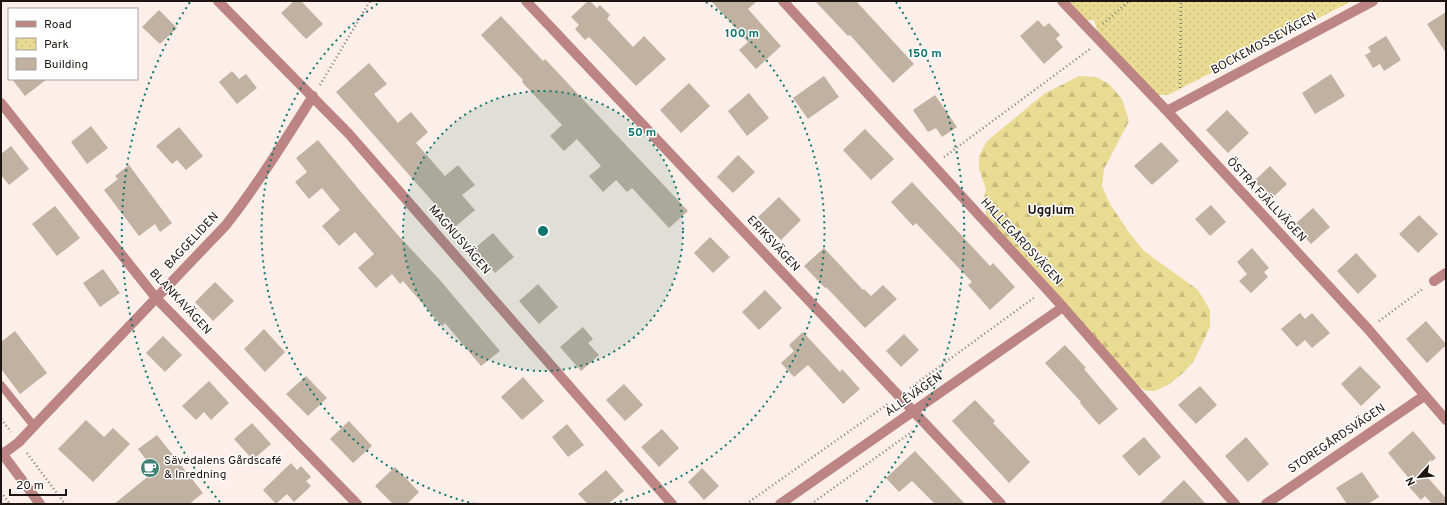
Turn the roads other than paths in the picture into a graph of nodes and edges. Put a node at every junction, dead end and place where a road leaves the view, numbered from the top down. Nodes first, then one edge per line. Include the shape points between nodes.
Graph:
1 (218, 1) edge
2 (526, 1) edge
3 (783, 1) edge
4 (1062, 1) edge
5 (1373, 1) edge
6 (313, 96) junction
7 (1, 103) edge
8 (1167, 112) junction
9 (1446, 273) edge
10 (1434, 281) road end
11 (156, 298) junction
12 (1063, 307) junction
13 (1, 385) edge
14 (1424, 396) junction
15 (913, 411) junction
16 (1446, 420) edge
17 (34, 426) junction
18 (2, 453) edge
19 (40, 504) edge
20 (357, 504) edge
21 (672, 504) edge
22 (780, 504) edge
23 (1001, 504) edge
24 (1235, 504) edge
25 (1266, 504) edge

1 - 6 street, MAGNUSVÄGEN
2 - 15 street, ERIKSVÄGEN
3 - 12 street, HALLEGÅRDSVÄGEN
4 - 8 street, ÖSTRA FJÄLLVÄGEN
5 - 8 street, BOCKEMOSSEVÄGEN
6 - 11 street, BAGGELIDEN via 250,194 226,225
6 - 21 street, MAGNUSVÄGEN
7 - 11 street, BLANKAVÄGEN
8 - 14 street, ÖSTRA FJÄLLVÄGEN via 1368,329
9 - 10 street
11 - 17 street, BAGGELIDEN
11 - 20 street, BLANKAVÄGEN
12 - 15 street, ALLÉVÄGEN
12 - 24 street, HALLEGÅRDSVÄGEN
13 - 17 lane
14 - 16 street, ÖSTRA FJÄLLVÄGEN
14 - 25 street, STOREGÅRDSVÄGEN
15 - 22 street, ALLÉVÄGEN
15 - 23 street, ERIKSVÄGEN
17 - 18 street, BAGGELIDEN
18 - 19 street

